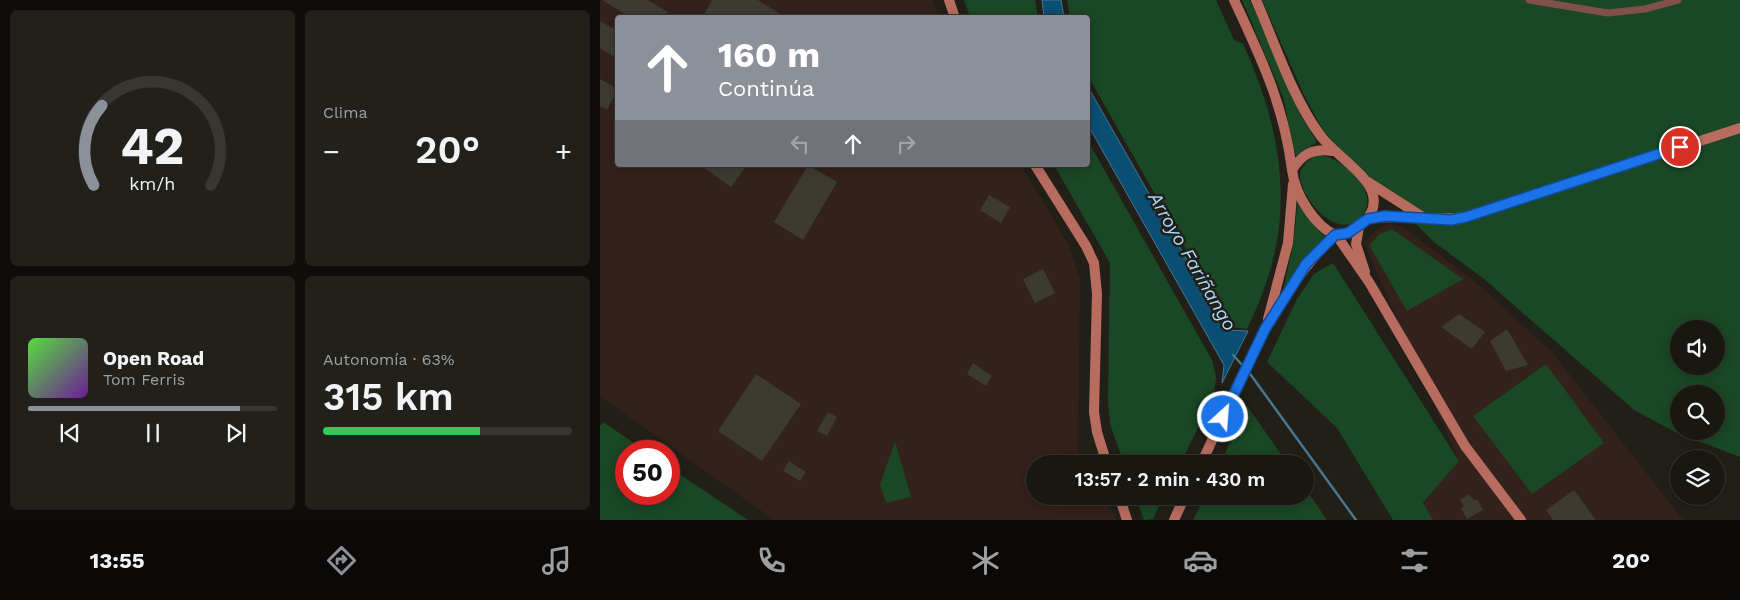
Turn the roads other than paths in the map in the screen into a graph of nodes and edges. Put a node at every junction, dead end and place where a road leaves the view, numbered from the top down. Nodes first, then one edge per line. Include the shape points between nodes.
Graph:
1 (949, 0) edge
2 (1234, 0) edge
3 (1256, 0) edge
4 (1529, 0) edge
5 (1678, 0) edge
6 (954, 15) edge
7 (1740, 128) edge
8 (1332, 151) junction
9 (1036, 167) edge
10 (1293, 175) junction
11 (1367, 181) junction
12 (1424, 217) junction
13 (1368, 219) junction
14 (1359, 227) junction
15 (1336, 236) junction
16 (1369, 282) junction
17 (1265, 329) junction
18 (1105, 455) edge
19 (1205, 455) edge
20 (1122, 505) edge
21 (1182, 505) edge
22 (1127, 520) edge
23 (1174, 520) edge
24 (1521, 520) edge

1 - 6 main road
2 - 10 main road via 1266,68 1284,118
3 - 8 main road via 1310,121
4 - 5 street via 1608,13 1645,9
7 - 12 main road via 1466,217 1451,220
8 - 10 main road via 1313,150 1298,161
8 - 11 main road
9 - 18 main road via 1094,263 1097,294 1094,412 1096,432
10 - 15 main road via 1315,217
10 - 17 main road via 1288,243
11 - 12 main road
11 - 13 main road via 1374,202
12 - 13 main road
13 - 14 main road
14 - 15 main road
14 - 16 main road via 1356,244
15 - 16 main road
15 - 17 main road via 1306,264
16 - 24 main road via 1465,446
17 - 19 main road
20 - 22 main road
21 - 23 main road

